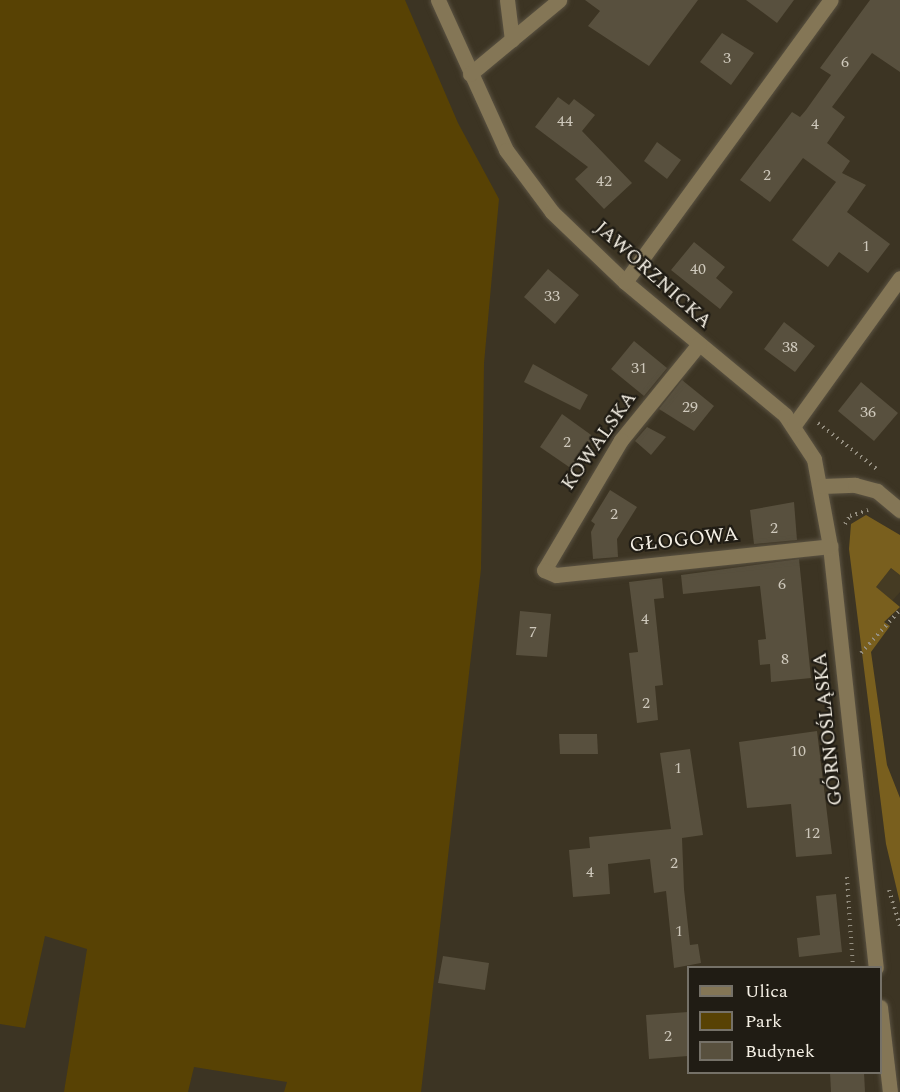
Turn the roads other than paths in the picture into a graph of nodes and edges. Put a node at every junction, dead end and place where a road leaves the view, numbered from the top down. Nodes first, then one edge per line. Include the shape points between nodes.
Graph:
1 (438, 0) edge
2 (507, 0) edge
3 (560, 0) edge
4 (831, 0) edge
5 (512, 40) junction
6 (470, 74) junction
7 (900, 278) edge
8 (625, 282) junction
9 (699, 344) junction
10 (794, 425) junction
11 (822, 486) junction
12 (900, 510) edge
13 (831, 546) junction
14 (544, 570) joint
15 (876, 966) edge
16 (882, 1024) edge
17 (890, 1092) edge

1 - 6 street, JAWORZNICKA
2 - 5 street
3 - 5 street
4 - 8 street
5 - 6 street
6 - 8 street, JAWORZNICKA via 506,150 527,181
7 - 10 street
8 - 9 street, JAWORZNICKA
9 - 10 street, JAWORZNICKA
9 - 14 street, KOWALSKA via 621,440
10 - 11 street, JAWORZNICKA via 814,459
11 - 12 street via 855,485 877,491
11 - 13 street, GÓRNOŚLĄSKA
13 - 14 street, GŁOGOWA via 556,574
13 - 15 street, GÓRNOŚLĄSKA
16 - 17 street

